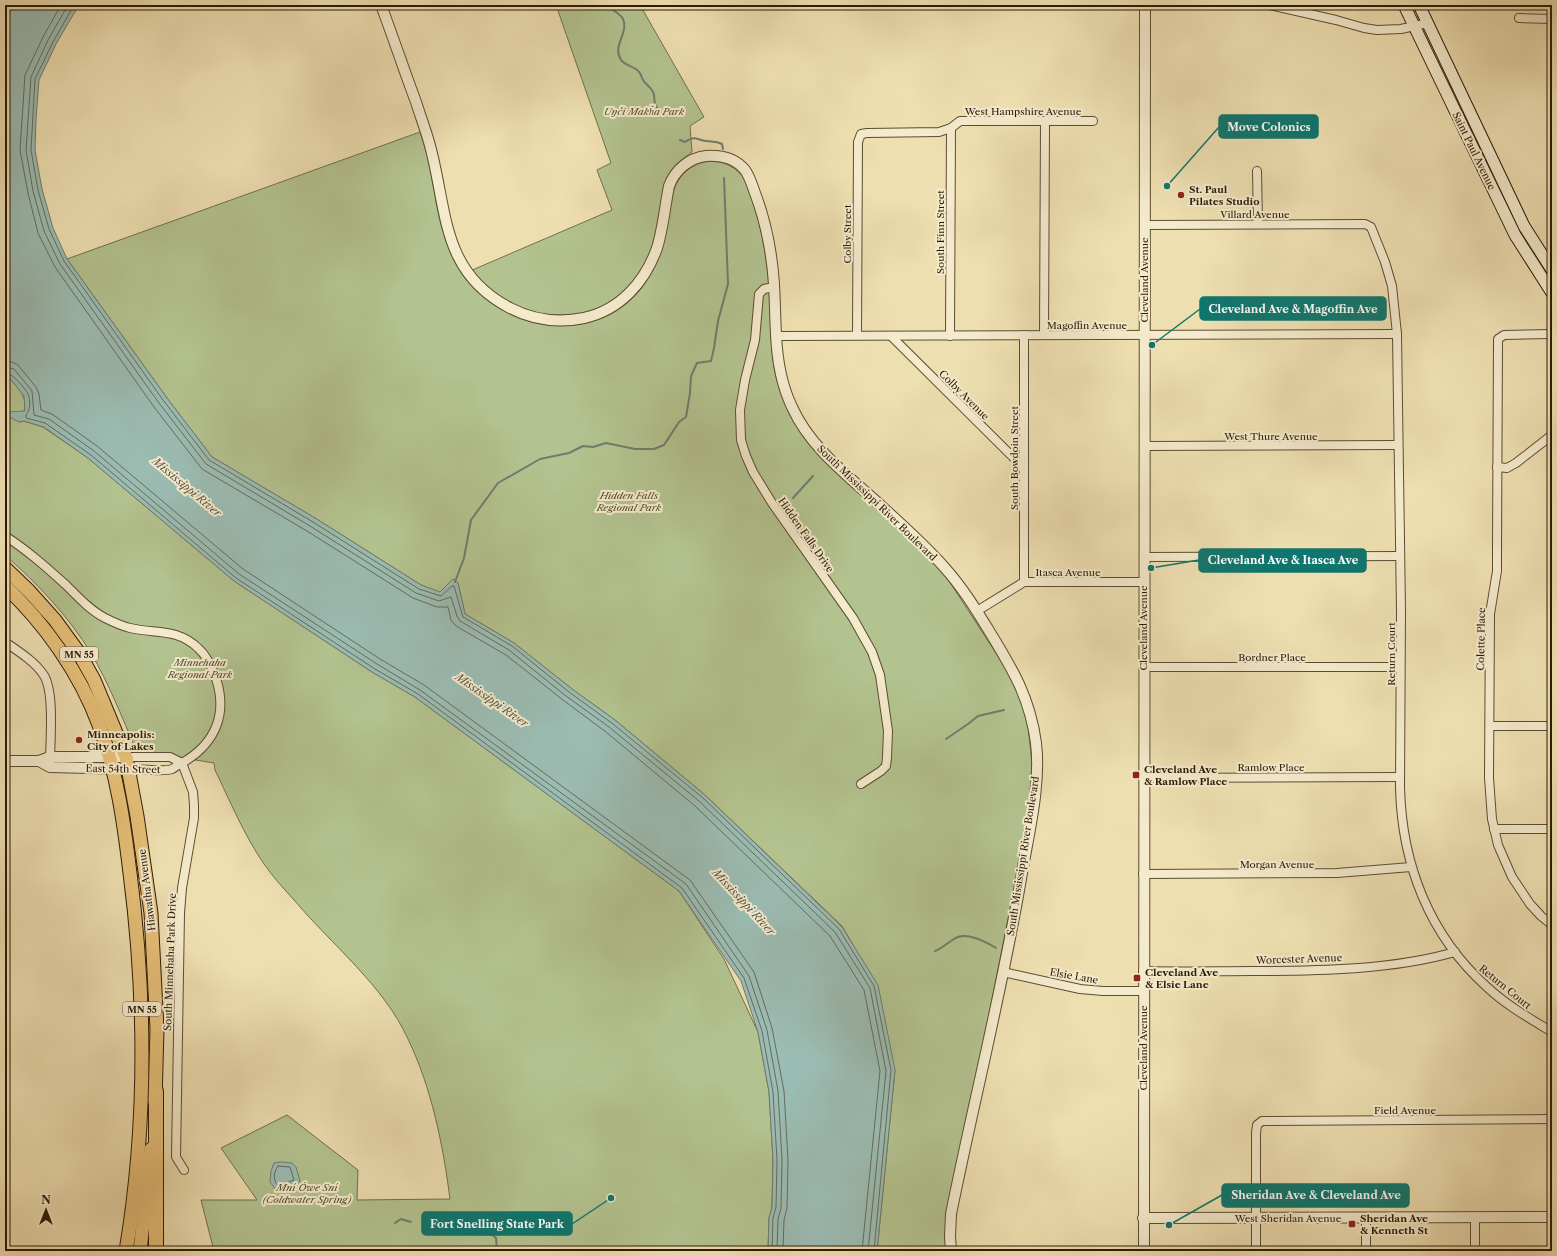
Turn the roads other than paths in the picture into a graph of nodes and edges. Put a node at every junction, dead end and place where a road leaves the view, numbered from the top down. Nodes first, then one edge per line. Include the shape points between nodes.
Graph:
1 (381, 5) edge
2 (1145, 5) edge
3 (1269, 5) edge
4 (1404, 5) edge
5 (1420, 5) edge
6 (1519, 18) dead end
7 (1552, 18) edge
8 (1428, 23) junction
9 (1415, 27) junction
10 (1045, 121) junction
11 (1093, 121) dead end
12 (951, 128) junction
13 (861, 134) joint
14 (1257, 171) dead end
15 (1258, 224) junction
16 (1366, 224) joint
17 (1144, 225) junction
18 (1552, 270) edge
19 (774, 287) junction
20 (1552, 293) edge
21 (1144, 334) junction
22 (1398, 334) junction
23 (1552, 334) edge
24 (857, 335) junction
25 (1024, 335) junction
26 (1044, 335) junction
27 (776, 336) junction
28 (891, 336) junction
29 (950, 336) junction
30 (1552, 435) edge
31 (1398, 445) junction
32 (1144, 446) junction
33 (1497, 467) junction
34 (1024, 468) junction
35 (5, 536) edge
36 (1400, 556) junction
37 (1144, 557) junction
38 (5, 568) edge
39 (1024, 582) junction
40 (1143, 582) junction
41 (5, 586) edge
42 (976, 611) junction
43 (5, 642) edge
44 (1143, 667) junction
45 (1400, 667) junction
46 (1490, 726) junction
47 (1552, 726) edge
48 (126, 757) junction
49 (5, 761) edge
50 (50, 762) junction
51 (111, 763) junction
52 (182, 763) junction
53 (130, 769) junction
54 (1400, 777) junction
55 (1143, 778) junction
56 (861, 784) dead end
57 (1494, 829) junction
58 (1552, 829) edge
59 (1411, 867) junction
60 (1143, 874) junction
61 (1552, 925) edge
62 (1455, 952) junction
63 (1143, 971) junction
64 (1003, 972) junction
65 (1143, 990) junction
66 (1552, 1032) edge
67 (156, 1091) junction
68 (1552, 1119) edge
69 (184, 1170) dead end
70 (1475, 1217) junction
71 (1552, 1217) edge
72 (1144, 1218) junction
73 (1256, 1218) junction
74 (1366, 1218) junction
75 (126, 1251) edge
76 (140, 1251) edge
77 (156, 1251) edge
78 (951, 1251) edge
79 (1144, 1251) edge
80 (1256, 1251) edge
81 (1366, 1251) edge
82 (1474, 1251) edge

1 - 19 street, South Mississippi River Boulevard via 430,142 452,245 472,278 494,298 518,312 544,319 563,320 589,317 619,302 638,283 650,264 657,246 672,178 690,162 706,156 731,159 744,168 748,175 759,202 767,235
2 - 17 street, Cleveland Avenue
3 - 9 street via 1364,28 1393,30
4 - 9 main road, Saint Paul Avenue
5 - 8 main road, Saint Paul Avenue
6 - 7 street
8 - 9 street
8 - 18 main road, Saint Paul Avenue via 1524,226
9 - 20 main road, Saint Paul Avenue via 1515,235
10 - 11 street, West Hampshire Avenue
10 - 12 street, West Hampshire Avenue via 960,121
10 - 26 street
12 - 13 street, West Hampshire Avenue via 939,132
12 - 29 street, South Finn Street
13 - 24 street, Colby Street via 858,142
14 - 15 street
15 - 16 street, Villard Avenue
15 - 17 street, Villard Avenue
16 - 22 street, Return Court via 1371,227 1376,238 1392,286
17 - 21 street, Cleveland Avenue
19 - 27 street, South Mississippi River Boulevard
19 - 56 street, Hidden Falls Drive via 764,289 760,294 755,340 740,410 741,440 753,472 772,504 853,618 872,652 880,675 888,731 887,758 886,766 881,772
21 - 22 street, Magoffin Avenue
21 - 26 street, Magoffin Avenue
21 - 32 street, Cleveland Avenue
22 - 31 street, Return Court
23 - 33 street, Colette Place via 1500,336
24 - 27 street, Magoffin Avenue
24 - 28 street, Magoffin Avenue
25 - 26 street, Magoffin Avenue
25 - 29 street, Magoffin Avenue
25 - 34 street, South Bowdoin Street
27 - 42 street, South Mississippi River Boulevard via 785,391 811,440 933,555 959,585
28 - 29 street, Magoffin Avenue
28 - 34 street, Colby Avenue
30 - 33 street via 1516,463 1507,468
31 - 32 street, West Thure Avenue
31 - 36 street, Return Court
32 - 37 street, Cleveland Avenue
33 - 46 street, Colette Place via 1497,571 1490,614
34 - 39 street, South Bowdoin Street
35 - 52 street via 35,557 89,607 104,617 129,628 178,634 198,648 206,658 219,688 219,720 206,744
36 - 37 street
36 - 45 street, Return Court
37 - 40 street, Cleveland Avenue
38 - 48 highway, Hiawatha Avenue / MN 55 via 55,620 79,653 94,680
39 - 40 street, Itasca Avenue
39 - 42 street, Itasca Avenue
40 - 44 street, Cleveland Avenue
41 - 51 highway, Hiawatha Avenue / MN 55 via 50,636 66,660 99,723
42 - 64 street, South Mississippi River Boulevard via 1022,687 1036,744 1036,784
43 - 50 street via 36,665 48,682
44 - 45 street, Bordner Place
44 - 55 street, Cleveland Avenue
45 - 54 street, Return Court
46 - 47 street
46 - 57 street, Colette Place via 1490,794
48 - 51 street, East 54th Street
48 - 52 street, East 54th Street via 170,757
48 - 53 highway, Hiawatha Avenue / MN 55
49 - 50 street, East 54th Street
50 - 51 street, East 54th Street
51 - 53 street, East 54th Street
51 - 75 highway, Hiawatha Avenue / MN 55 via 121,806 132,889 142,1008 140,1120
52 - 53 street, East 54th Street via 171,770
52 - 69 street, South Minnehaha Park Drive via 193,792 194,805 180,913 176,1157
53 - 67 highway, Hiawatha Avenue / MN 55 via 151,914
54 - 55 street, Ramlow Place
54 - 59 street, Return Court via 1402,820
55 - 60 street, Cleveland Avenue
57 - 58 street
57 - 61 street, Colette Place via 1512,877 1530,904
59 - 60 street, Morgan Avenue via 1337,873
59 - 62 street, Return Court via 1435,923
60 - 63 street, Cleveland Avenue
62 - 63 street, Worcester Avenue via 1404,962 1324,970
62 - 66 street, Return Court via 1487,988
63 - 65 street, Cleveland Avenue
64 - 65 street, Elsie Lane via 1080,989
64 - 78 street, South Mississippi River Boulevard via 951,1214
65 - 72 street, Cleveland Avenue
67 - 76 highway, Hiawatha Avenue
67 - 77 highway, MN 55
68 - 73 street, Field Avenue via 1267,1120 1259,1123 1256,1133
70 - 71 street, West Sheridan Avenue
70 - 74 street, West Sheridan Avenue
70 - 82 street
72 - 73 street, West Sheridan Avenue
72 - 79 street, Cleveland Avenue
73 - 74 street, West Sheridan Avenue
73 - 80 street
74 - 81 street

